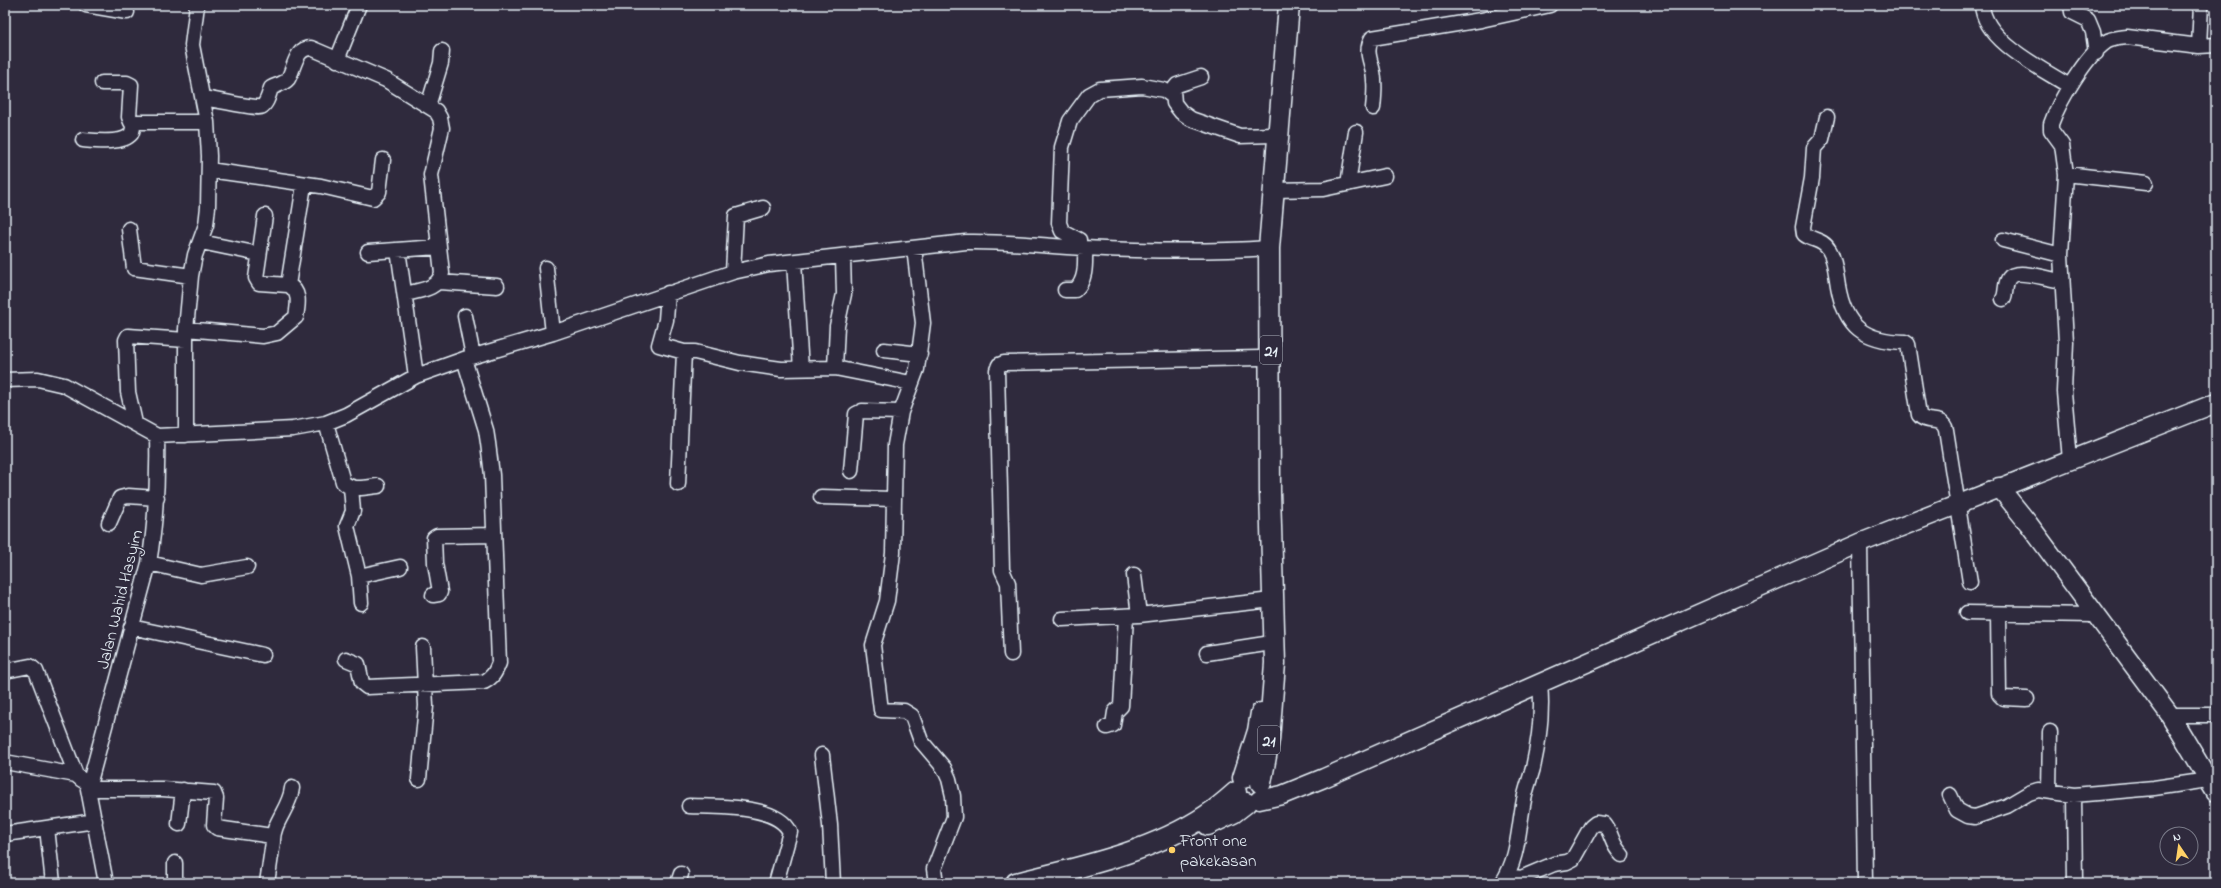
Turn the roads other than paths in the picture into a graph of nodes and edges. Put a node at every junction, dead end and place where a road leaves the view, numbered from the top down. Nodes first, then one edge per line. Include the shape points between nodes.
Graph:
1 (86, 5) edge
2 (197, 5) edge
3 (359, 5) edge
4 (1282, 5) edge
5 (1289, 5) edge
6 (1550, 5) edge
7 (1982, 5) edge
8 (2071, 5) edge
9 (2201, 5) edge
10 (127, 12) dead end
11 (2216, 45) edge
12 (2199, 46) junction
13 (442, 51) dead end
14 (2096, 53) junction
15 (337, 60) junction
16 (1201, 77) dead end
17 (102, 83) dead end
18 (2068, 86) junction
19 (1172, 96) junction
20 (203, 98) junction
21 (428, 106) junction
22 (1373, 108) dead end
23 (1827, 117) dead end
24 (134, 122) junction
25 (207, 122) junction
26 (1356, 132) dead end
27 (1272, 135) junction
28 (83, 140) dead end
29 (383, 160) dead end
30 (209, 170) junction
31 (2066, 174) junction
32 (1385, 176) dead end
33 (2146, 183) dead end
34 (1348, 184) junction
35 (304, 186) junction
36 (1274, 190) junction
37 (763, 208) dead end
38 (265, 216) dead end
39 (129, 230) dead end
40 (2003, 240) dead end
41 (201, 242) junction
42 (438, 247) junction
43 (914, 248) junction
44 (1082, 248) junction
45 (1266, 248) junction
46 (398, 250) junction
47 (368, 252) dead end
48 (259, 254) junction
49 (2061, 255) junction
50 (843, 257) junction
51 (794, 262) junction
52 (546, 268) dead end
53 (733, 272) junction
54 (191, 276) junction
55 (2062, 281) junction
56 (439, 282) junction
57 (288, 285) junction
58 (497, 286) dead end
59 (1065, 290) dead end
60 (668, 293) junction
61 (405, 294) junction
62 (2003, 299) dead end
63 (465, 316) dead end
64 (553, 333) junction
65 (186, 334) junction
66 (884, 350) dead end
67 (684, 352) junction
68 (920, 354) junction
69 (469, 358) junction
70 (1261, 358) junction
71 (835, 368) junction
72 (801, 369) junction
73 (416, 376) junction
74 (5, 380) edge
75 (911, 383) junction
76 (2216, 403) edge
77 (901, 412) junction
78 (135, 423) junction
79 (326, 423) junction
80 (186, 435) junction
81 (157, 436) junction
82 (2070, 460) junction
83 (851, 471) dead end
84 (678, 484) dead end
85 (378, 486) dead end
86 (351, 487) junction
87 (1999, 487) junction
88 (821, 496) dead end
89 (157, 498) junction
90 (893, 500) junction
91 (1958, 503) junction
92 (1266, 519) junction
93 (108, 523) dead end
94 (494, 535) junction
95 (1860, 543) junction
96 (149, 563) junction
97 (247, 567) dead end
98 (400, 567) dead end
99 (1134, 575) dead end
100 (359, 576) junction
101 (1970, 582) dead end
102 (432, 595) dead end
103 (1263, 601) junction
104 (361, 603) dead end
105 (1967, 613) dead end
106 (1998, 614) junction
107 (2096, 614) junction
108 (1132, 616) junction
109 (1062, 620) dead end
110 (131, 627) junction
111 (1265, 644) junction
112 (424, 647) dead end
113 (1207, 653) dead end
114 (1011, 654) dead end
115 (263, 655) dead end
116 (346, 659) dead end
117 (5, 671) edge
118 (426, 685) junction
119 (1540, 685) junction
120 (2027, 699) dead end
121 (2170, 715) junction
122 (2216, 715) edge
123 (1107, 727) dead end
124 (2050, 732) dead end
125 (822, 755) dead end
126 (5, 762) edge
127 (76, 775) junction
128 (420, 778) dead end
129 (89, 786) junction
130 (2212, 786) edge
131 (292, 788) dead end
132 (182, 790) junction
133 (1252, 791) junction
134 (2049, 791) junction
135 (2074, 794) junction
136 (1950, 795) dead end
137 (690, 806) dead end
138 (95, 821) junction
139 (179, 824) dead end
140 (48, 828) junction
141 (5, 834) edge
142 (272, 836) junction
143 (1622, 855) dead end
144 (175, 863) dead end
145 (1505, 879) edge
146 (53, 883) edge
147 (106, 883) edge
148 (175, 883) edge
149 (267, 883) edge
150 (776, 883) edge
151 (832, 883) edge
152 (936, 883) edge
153 (1016, 883) edge
154 (1065, 883) edge
155 (1865, 883) edge
156 (2075, 883) edge

1 - 10 street
2 - 20 street via 192,45
3 - 15 street
4 - 27 highway, 21
5 - 36 highway, 21
6 - 22 street via 1482,20 1372,38 1368,58 1374,79
7 - 18 street via 1983,14 1995,33 2016,52
8 - 14 street via 2072,12 2088,20 2093,32
9 - 12 street
11 - 12 street
12 - 14 street via 2127,37 2106,42
13 - 21 street
14 - 18 street
15 - 20 street via 311,48 300,51 287,80 271,88 265,104 261,107
15 - 21 street via 386,80
16 - 19 street via 1177,85
17 - 24 street via 131,85 129,117
18 - 31 street via 2050,127 2062,145
19 - 27 street via 1181,112 1191,119 1240,136
19 - 44 street via 1154,87 1100,89 1089,95 1070,121 1062,147 1059,223 1062,231 1079,240
20 - 25 street
21 - 42 street via 436,111 442,128 431,169
23 - 91 street via 1822,139 1814,148 1804,234 1825,244 1830,251 1840,296 1856,329 1872,338 1908,344 1919,415 1921,418 1945,424
24 - 25 street
24 - 28 street via 132,132 125,138 108,141
25 - 30 street
26 - 34 street
27 - 45 highway, 21
29 - 35 street via 379,192 373,198 320,186
30 - 35 street
30 - 41 street via 208,207
31 - 33 street
31 - 49 street
32 - 34 street
34 - 36 street via 1323,189
35 - 57 street
36 - 45 highway, 21
37 - 53 street via 736,216
38 - 48 street
39 - 54 street via 134,268
40 - 49 street
41 - 48 street
41 - 54 street via 195,255
42 - 46 street
42 - 56 street via 442,273
43 - 44 street via 966,242
43 - 50 street
43 - 68 street via 923,323
44 - 45 street
44 - 59 street via 1084,274 1079,287 1075,290
45 - 70 highway, 21
45 - 92 highway, 21
46 - 47 street
46 - 61 street
48 - 57 street via 256,278 259,283
49 - 55 street
50 - 51 street
50 - 71 street via 844,294 837,326
51 - 53 street
51 - 72 street
52 - 64 street
53 - 60 street
54 - 65 street
55 - 62 street via 2031,274 2011,276 2008,278
55 - 82 street via 2066,342 2064,392
56 - 58 street
56 - 61 street via 432,287
57 - 65 street via 298,297 296,317 277,333 263,336
60 - 64 street
60 - 67 street via 666,320 659,345
61 - 73 street
63 - 69 street
64 - 69 street
65 - 78 street via 128,336 128,392
65 - 80 street
66 - 68 street
67 - 72 street via 781,369
67 - 84 street
68 - 75 street
69 - 73 street
69 - 94 street via 486,430 492,475
70 - 92 highway, 21
70 - 114 street via 999,365 997,370 1002,570 1008,583
71 - 72 street
71 - 75 street
73 - 79 street via 346,415
74 - 78 street via 38,379 64,386
75 - 77 street
76 - 82 main road
77 - 83 street via 862,411 856,414
77 - 90 street via 895,445
78 - 81 street
79 - 80 street via 293,429
79 - 86 street via 343,482
80 - 81 street
81 - 89 street, Jalan Wahid Hasyim
82 - 87 main road
85 - 86 street
86 - 100 street via 353,511 347,526
87 - 91 main road
87 - 107 main road
88 - 90 street
89 - 93 street via 120,498
89 - 96 street, Jalan Wahid Hasyim
90 - 152 street via 894,538 887,601 875,636 873,652 881,710 904,711 912,716 921,742 944,768 949,779 954,817 934,870
91 - 95 main road
91 - 101 street
92 - 103 highway, 21
92 - 133 highway, 21 via 1275,663 1269,740
94 - 102 street via 434,538 440,592
94 - 118 street via 499,663 495,673 484,682
95 - 119 main road
95 - 155 street
96 - 97 street via 200,575
96 - 110 street, Jalan Wahid Hasyim
98 - 100 street
99 - 108 street
100 - 104 street
103 - 108 street
103 - 111 highway, 21
105 - 106 street
106 - 107 street
106 - 120 street via 1999,694 2003,698
107 - 121 main road
108 - 109 street
108 - 123 street via 1121,706 1115,712 1113,724
110 - 115 street
110 - 129 street, Jalan Wahid Hasyim
111 - 113 street
111 - 133 highway, 21 via 1264,696
112 - 118 street
116 - 118 street via 360,666 364,686
117 - 127 street via 30,666 36,671
118 - 128 street
119 - 133 main road via 1295,790
119 - 145 street via 1541,717 1533,767 1524,799 1515,856
121 - 122 street
121 - 130 main road
124 - 134 street
125 - 151 street via 830,825
126 - 127 street
127 - 129 street
129 - 132 street
129 - 138 street, Jalan Wahid Hasyim
130 - 135 street
131 - 142 street via 287,807
132 - 139 street
132 - 142 street via 214,793 214,825 217,828
133 - 153 highway via 1156,840 1095,862
133 - 154 highway via 1233,813 1148,855
134 - 135 street
134 - 136 street via 2038,790 2029,793 2007,806 1975,817 1957,810
135 - 156 street
137 - 150 street via 759,812 787,826 790,832
138 - 140 street
138 - 147 street, Jalan Wahid Hasyim
140 - 141 street
140 - 146 street
142 - 149 street
143 - 145 street via 1614,847 1607,827 1596,823 1573,859 1521,878
144 - 148 street

